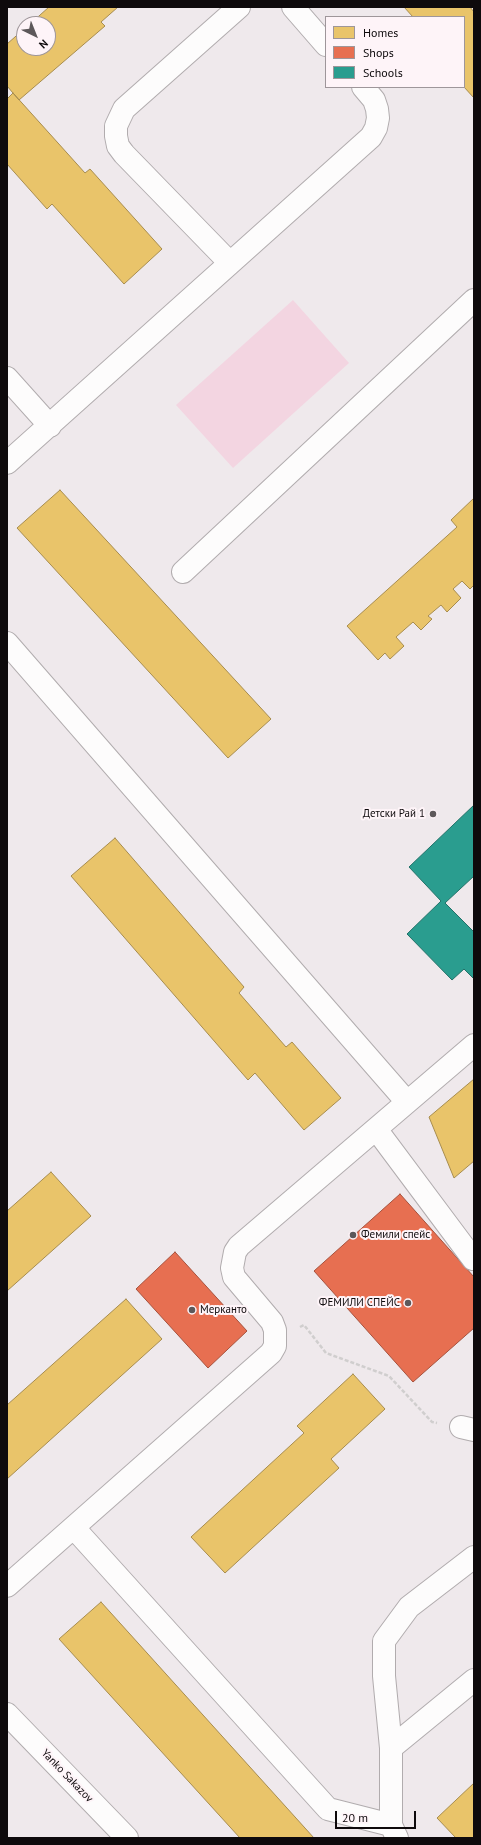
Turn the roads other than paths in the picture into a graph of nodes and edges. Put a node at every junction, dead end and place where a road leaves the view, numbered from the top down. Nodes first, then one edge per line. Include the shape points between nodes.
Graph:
1 (239, 7) edge
2 (293, 7) edge
3 (325, 44) edge
4 (364, 88) edge
5 (230, 263) junction
6 (474, 300) edge
7 (7, 378) edge
8 (50, 426) junction
9 (7, 463) edge
10 (183, 572) dead end
11 (7, 643) edge
12 (474, 1045) edge
13 (407, 1102) junction
14 (376, 1129) junction
15 (473, 1259) dead end
16 (74, 1528) junction
17 (474, 1557) edge
18 (7, 1586) edge
19 (474, 1680) edge
20 (7, 1714) edge
21 (391, 1748) junction
22 (394, 1831) edge
23 (128, 1838) edge

1 - 5 street via 124,110 116,126 118,146 124,154
2 - 3 street
4 - 5 street via 378,109 376,128 370,137
5 - 8 street
6 - 10 street
7 - 8 street
8 - 9 street
11 - 13 street
12 - 13 street
13 - 14 street
14 - 15 street
14 - 16 street via 235,1252 232,1268 234,1277 272,1322 275,1346 265,1359
16 - 18 street
16 - 22 street via 328,1809
17 - 21 street via 409,1607 384,1641 384,1676
19 - 21 street
20 - 23 street, Yanko Sakazov
21 - 22 street

